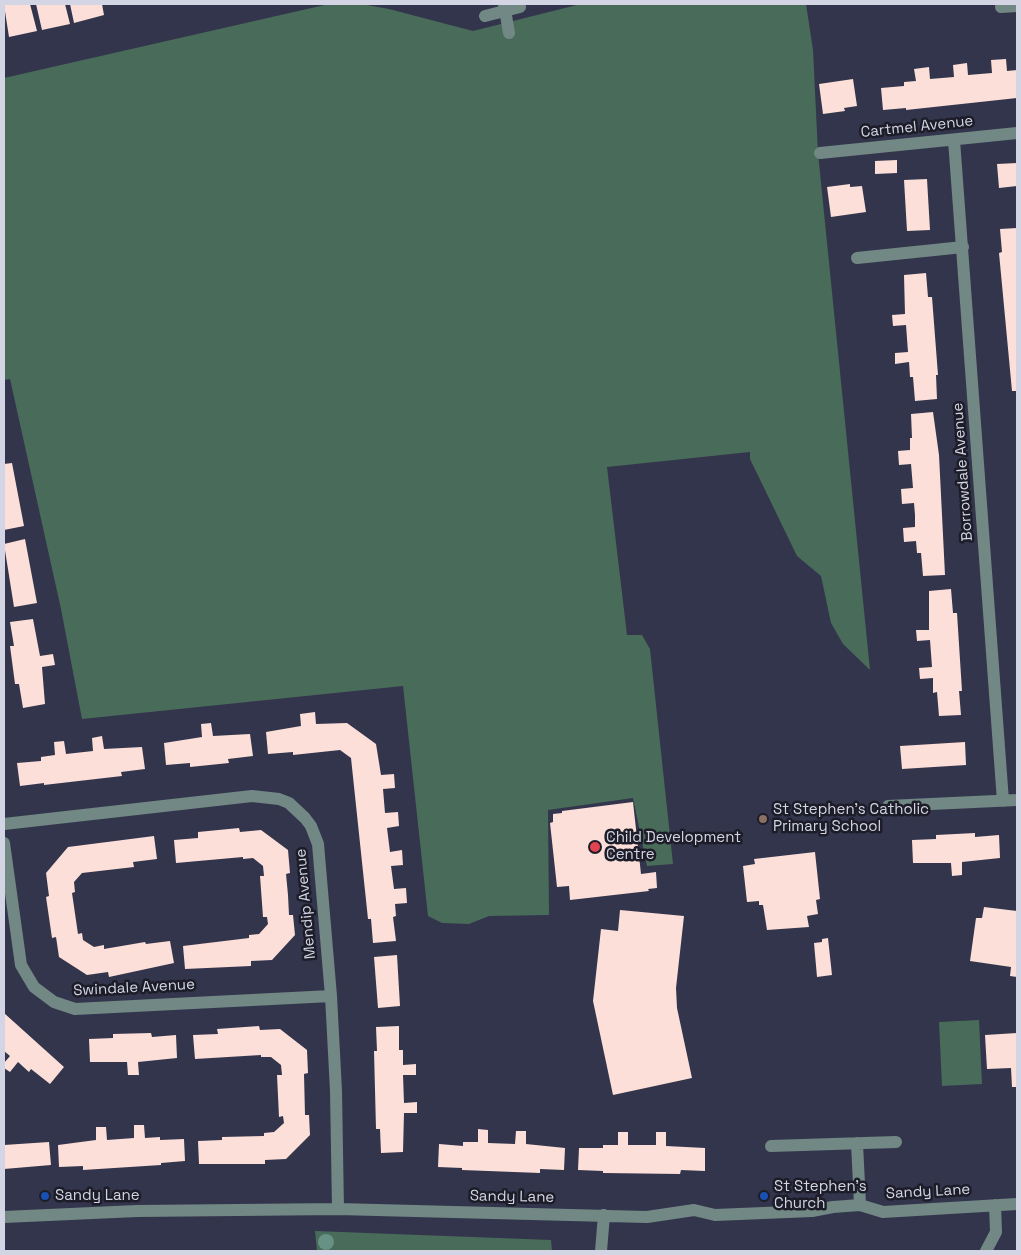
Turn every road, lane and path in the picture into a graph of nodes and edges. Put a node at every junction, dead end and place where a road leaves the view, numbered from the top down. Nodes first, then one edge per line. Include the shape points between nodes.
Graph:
1 (1017, 6) edge
2 (505, 7) edge
3 (520, 7) dead end
4 (1001, 7) dead end
5 (485, 16) dead end
6 (509, 33) dead end
7 (1017, 133) edge
8 (954, 140) junction
9 (820, 153) dead end
10 (963, 248) junction
11 (857, 258) dead end
12 (1017, 800) edge
13 (1003, 801) junction
14 (888, 806) dead end
15 (4, 824) edge
16 (4, 843) edge
17 (331, 996) junction
18 (896, 1142) dead end
19 (857, 1143) junction
20 (771, 1146) dead end
21 (1017, 1204) edge
22 (860, 1205) junction
23 (996, 1205) junction
24 (338, 1209) junction
25 (604, 1215) junction
26 (4, 1217) edge
27 (601, 1251) edge
28 (986, 1251) edge

1 - 4 street
2 - 3 street
2 - 5 street
2 - 6 street
7 - 8 street, Cartmel Avenue
8 - 9 street, Cartmel Avenue
8 - 10 street, Borrowdale Avenue
10 - 11 street
10 - 13 street, Borrowdale Avenue
12 - 13 street
13 - 14 street
15 - 17 street, Mendip Avenue via 252,796 289,804 311,826 318,844
16 - 17 street, Swindale Avenue via 21,965 34,986 54,1002 75,1009
17 - 24 street, Mendip Avenue
18 - 19 street
19 - 20 street
19 - 22 street
21 - 23 street, Sandy Lane
22 - 23 street, Sandy Lane via 883,1212
22 - 25 street, Sandy Lane via 802,1212 716,1214 694,1210 653,1217
23 - 28 street via 996,1232
24 - 25 street, Sandy Lane
24 - 26 street, Sandy Lane via 137,1211
25 - 27 street

